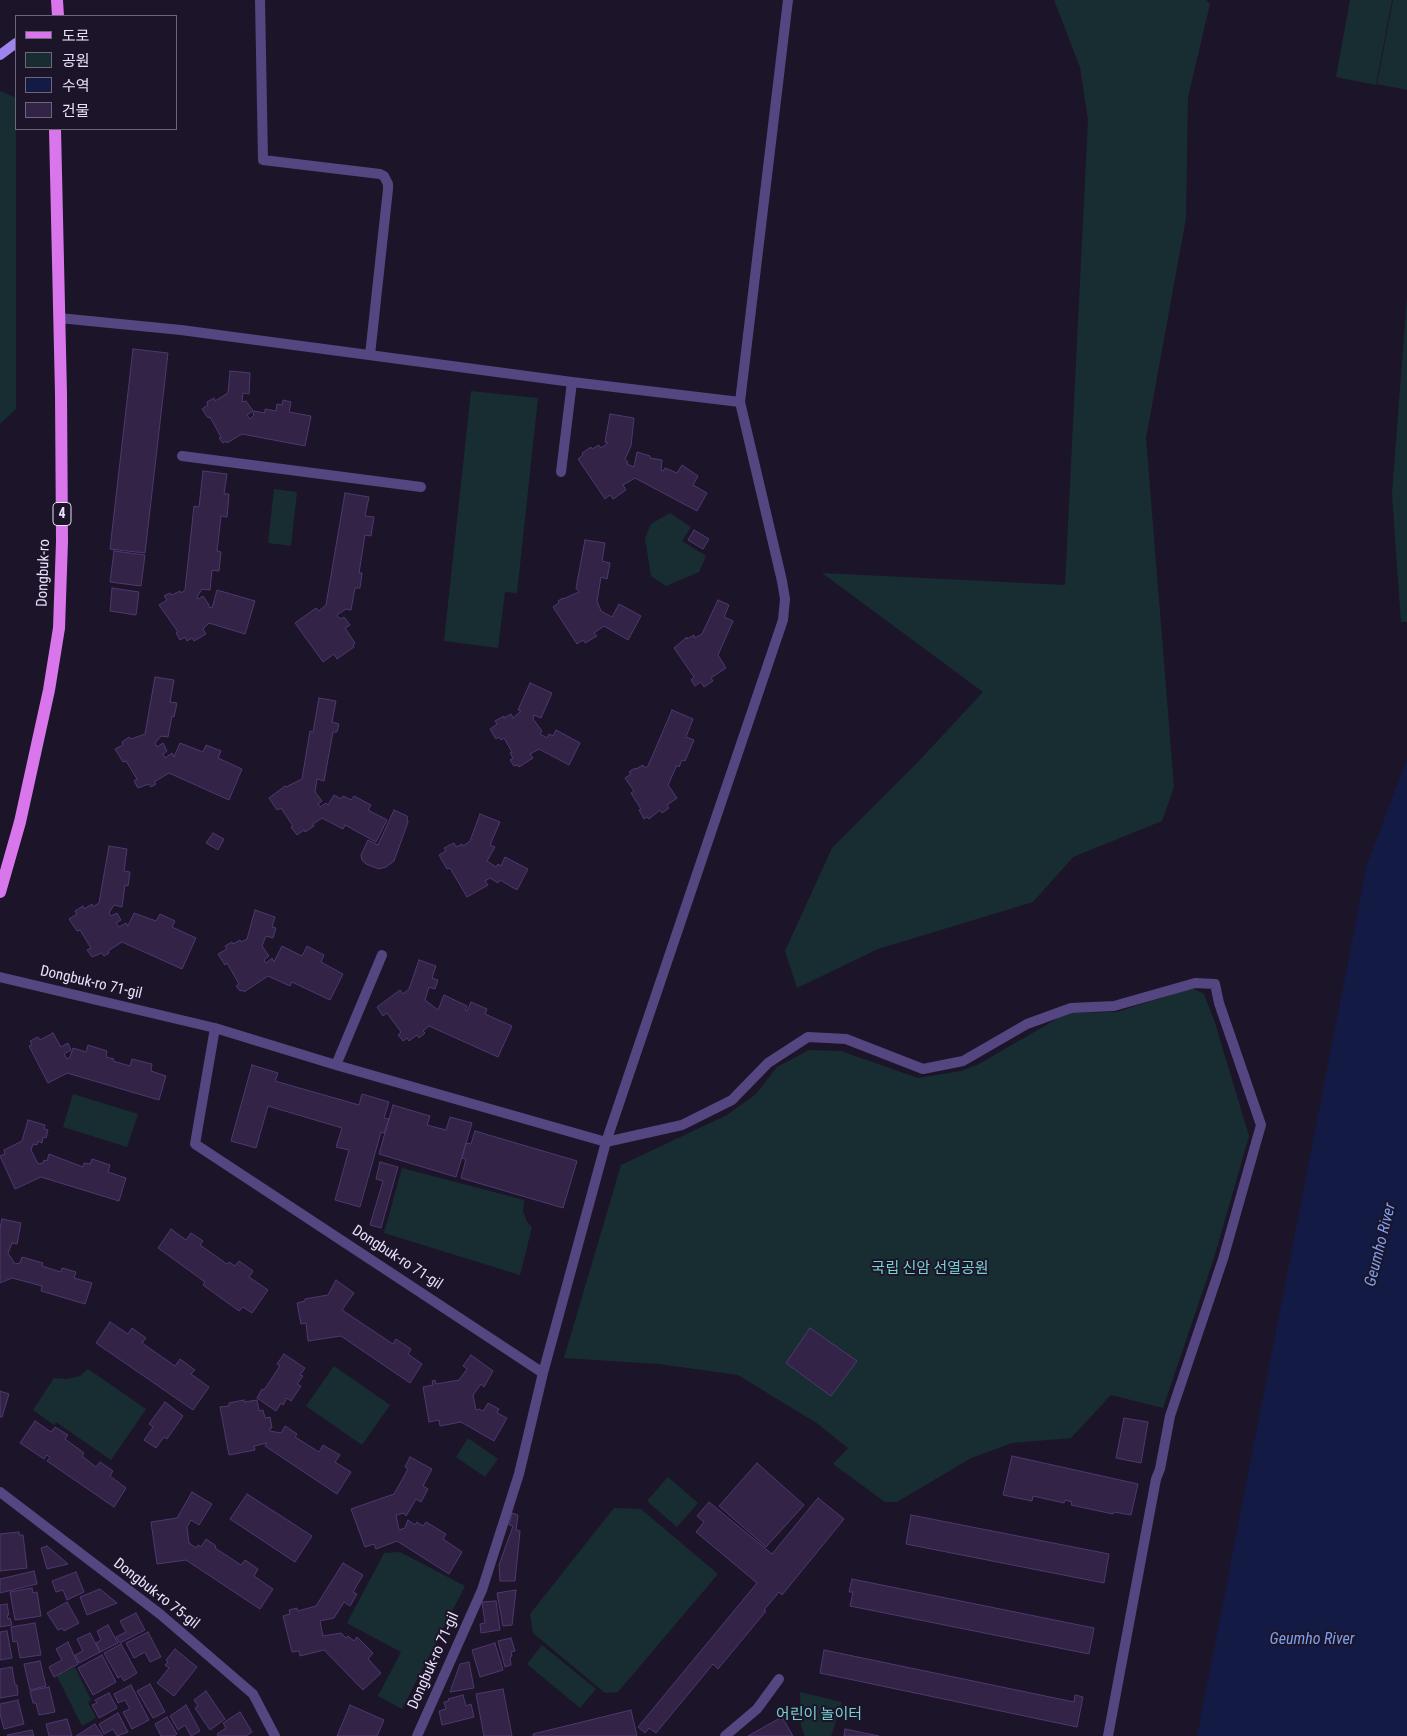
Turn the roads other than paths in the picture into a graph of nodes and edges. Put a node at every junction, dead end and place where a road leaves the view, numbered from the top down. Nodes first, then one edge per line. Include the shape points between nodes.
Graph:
1 (58, 0) edge
2 (260, 0) edge
3 (788, 0) edge
4 (58, 15) edge
5 (15, 44) edge
6 (0, 55) edge
7 (55, 130) edge
8 (59, 318) junction
9 (370, 355) junction
10 (572, 382) junction
11 (740, 402) junction
12 (182, 456) dead end
13 (562, 472) dead end
14 (421, 487) dead end
15 (0, 892) edge
16 (382, 955) dead end
17 (0, 977) edge
18 (215, 1028) junction
19 (336, 1064) junction
20 (606, 1142) junction
21 (542, 1373) junction
22 (0, 1492) edge
23 (779, 1679) dead end
24 (275, 1736) edge
25 (417, 1736) edge
26 (725, 1736) edge
27 (1108, 1736) edge

1 - 4 main road
2 - 9 street via 264,160 380,174 388,184
3 - 11 street
5 - 6 main road
7 - 8 main road, Dongbuk-ro / 4
8 - 9 street
8 - 15 main road, Dongbuk-ro / 4 via 62,541 58,628 49,690 20,822
9 - 10 street
10 - 11 street
10 - 13 street
11 - 20 street via 782,581 785,599 783,620
12 - 14 street
16 - 19 street
17 - 18 street, Dongbuk-ro 71-gil
18 - 19 street
18 - 21 street, Dongbuk-ro 71-gil via 195,1144
19 - 20 street
20 - 21 street
20 - 27 street via 682,1125 732,1100 768,1064 808,1037 846,1039 923,1069 963,1061 1027,1024 1071,1008 1114,1006 1195,983 1215,984 1261,1125 1223,1259 1170,1416
21 - 25 street, Dongbuk-ro 71-gil via 519,1474 482,1590
22 - 24 street, Dongbuk-ro 75-gil via 166,1619 253,1694
23 - 26 street via 757,1709

